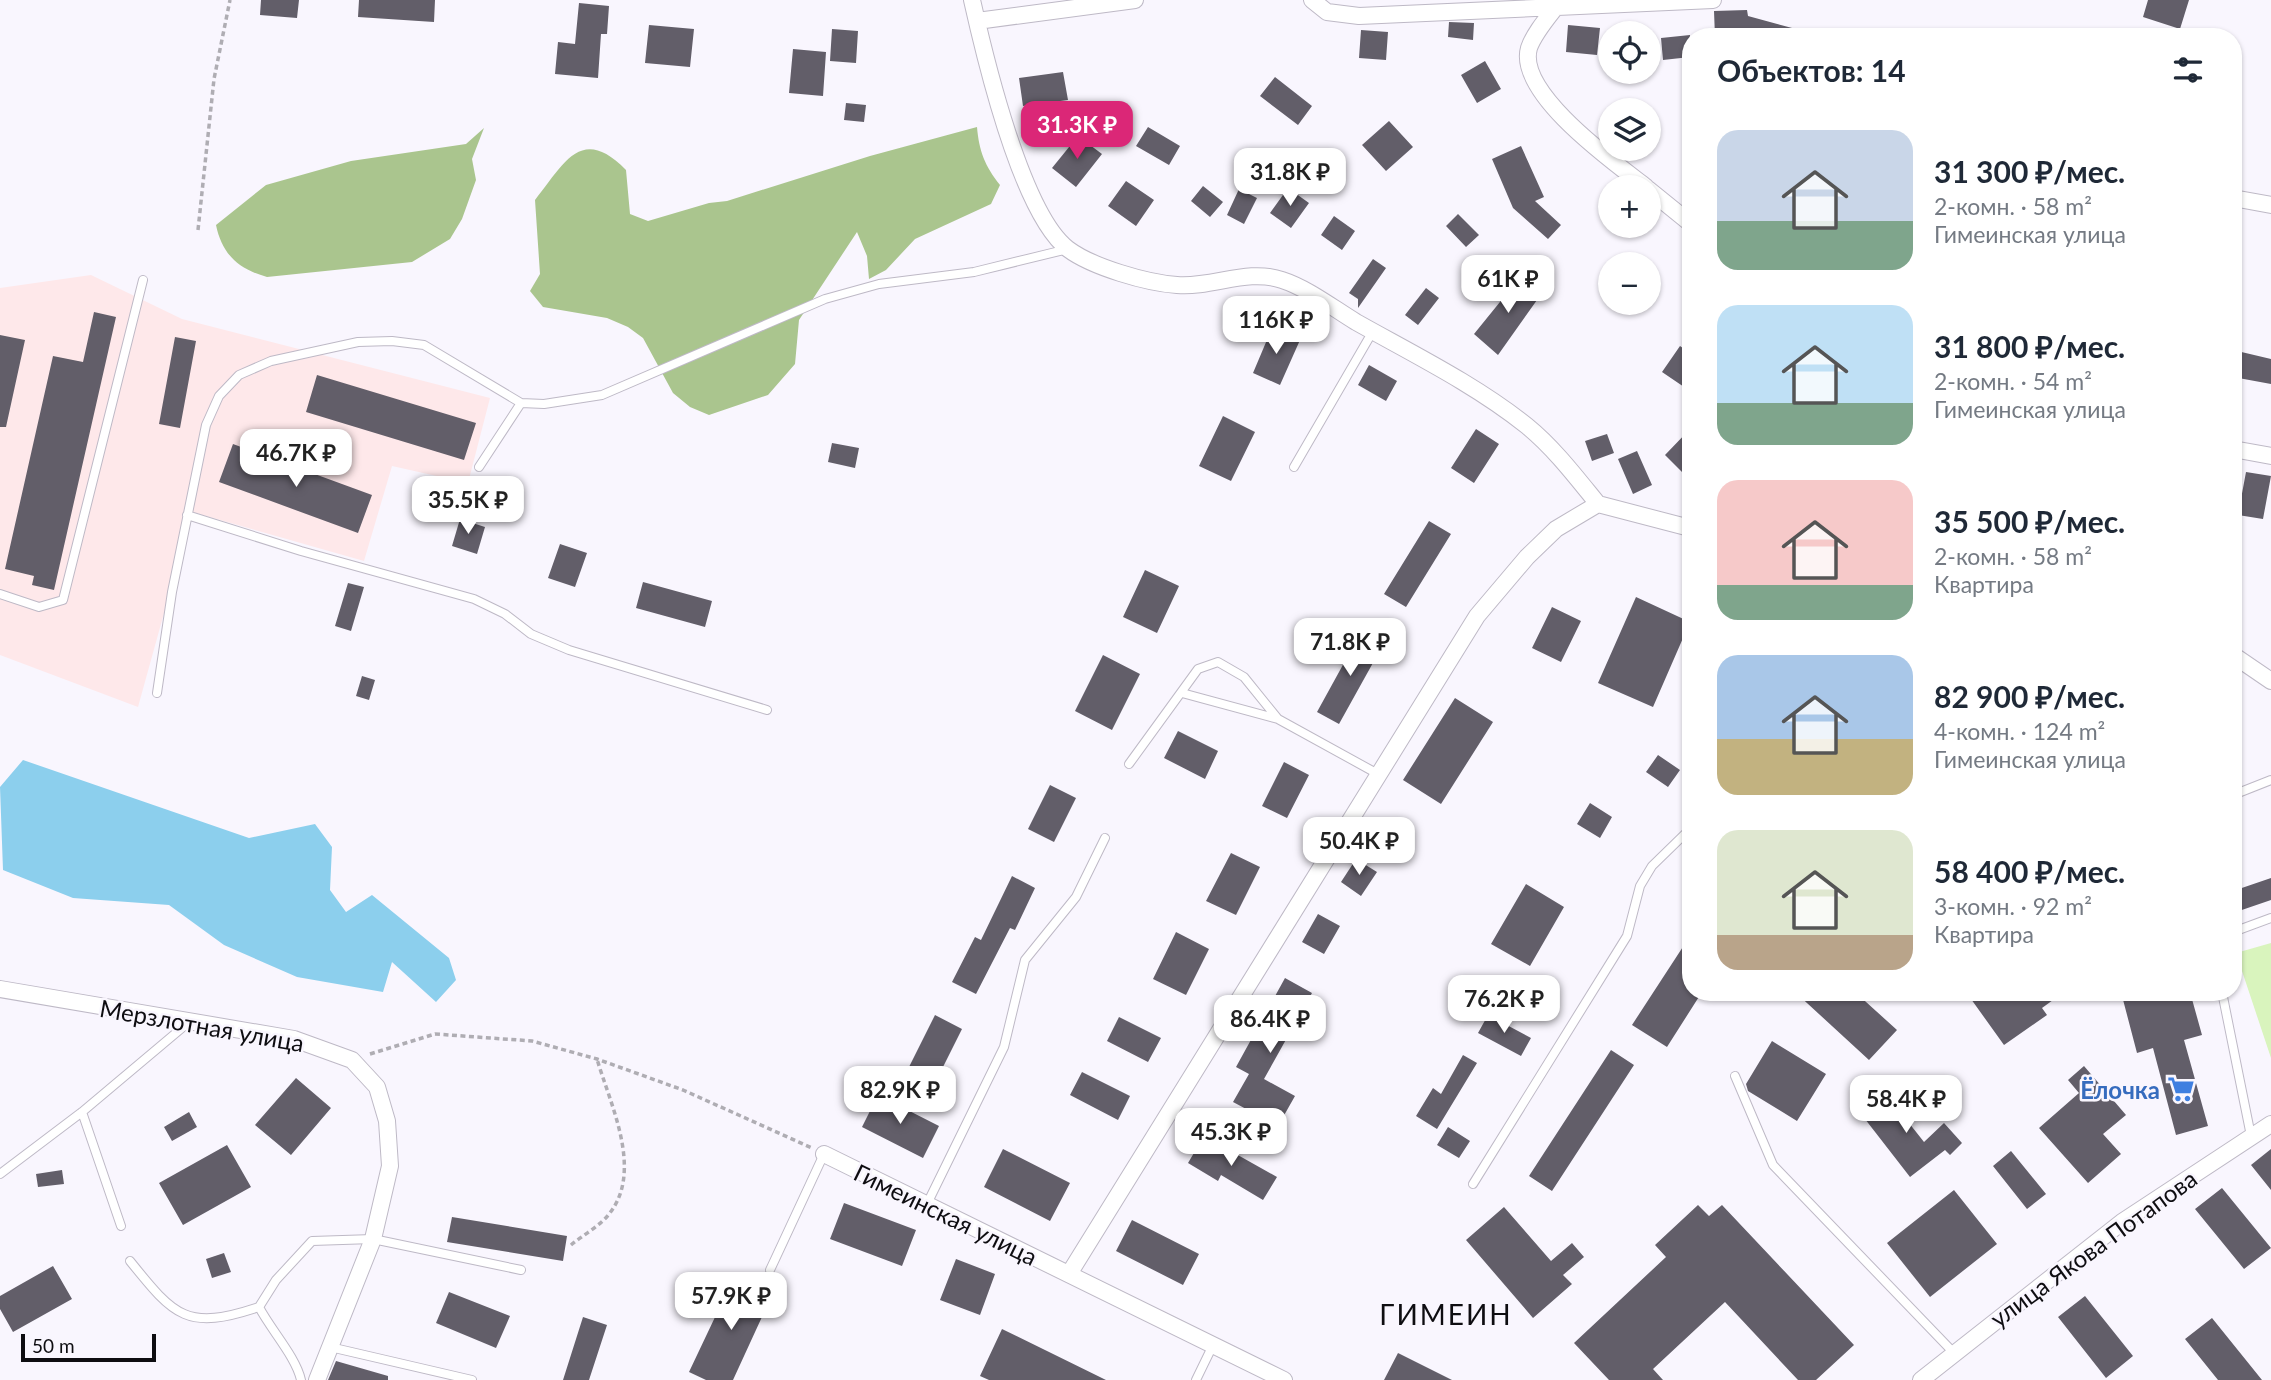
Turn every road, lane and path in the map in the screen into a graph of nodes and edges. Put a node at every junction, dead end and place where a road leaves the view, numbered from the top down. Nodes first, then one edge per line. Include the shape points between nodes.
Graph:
1 (230, 0) edge
2 (972, 0) edge
3 (1135, 0) edge
4 (1312, 0) edge
5 (1713, 0) edge
6 (1558, 4) edge
7 (977, 21) junction
8 (1631, 175) edge
9 (1661, 199) edge
10 (2242, 200) edge
11 (2271, 205) edge
12 (1682, 216) edge
13 (198, 230) dead end
14 (1068, 249) junction
15 (143, 280) dead end
16 (1373, 331) junction
17 (521, 403) junction
18 (2242, 451) edge
19 (2271, 456) edge
20 (479, 467) dead end
21 (1294, 467) dead end
22 (1598, 504) junction
23 (187, 515) junction
24 (1682, 526) edge
25 (0, 594) edge
26 (2242, 661) edge
27 (2271, 681) edge
28 (157, 693) dead end
29 (1182, 693) junction
30 (767, 710) dead end
31 (1278, 719) junction
32 (1129, 764) dead end
33 (1378, 774) junction
34 (2271, 780) edge
35 (2242, 791) edge
36 (1682, 837) edge
37 (1105, 838) dead end
38 (2271, 918) edge
39 (2242, 929) edge
40 (0, 989) edge
41 (2224, 1001) edge
42 (189, 1022) junction
43 (597, 1059) junction
44 (352, 1060) junction
45 (1735, 1076) dead end
46 (82, 1112) junction
47 (2271, 1124) edge
48 (2251, 1136) junction
49 (824, 1154) junction
50 (0, 1174) edge
51 (1473, 1184) dead end
52 (927, 1204) junction
53 (121, 1226) dead end
54 (373, 1239) junction
55 (571, 1245) dead end
56 (130, 1261) dead end
57 (521, 1270) dead end
58 (770, 1270) dead end
59 (1069, 1274) junction
60 (259, 1307) junction
61 (1213, 1345) junction
62 (330, 1347) junction
63 (1953, 1352) junction
64 (301, 1380) edge
65 (317, 1380) edge
66 (472, 1380) edge
67 (1196, 1380) edge
68 (1284, 1380) edge
69 (1921, 1380) edge

1 - 13 path via 214,79
2 - 7 street
3 - 7 street
4 - 6 street via 1327,12 1359,16
5 - 6 street
6 - 8 street via 1529,48 1528,60 1537,84 1551,106
7 - 14 street via 1024,180 1050,229
9 - 12 street
10 - 11 street
14 - 16 street via 1128,276 1178,286 1246,275 1282,280
14 - 17 lane via 974,272 879,284 825,299 602,395
15 - 25 lane via 63,600 39,607
16 - 21 lane
16 - 22 street via 1527,426
17 - 20 lane
17 - 23 lane via 424,345 358,342 271,360 239,374 219,396 206,425
18 - 19 street
22 - 24 street
22 - 33 street, Гимеинская улица via 1556,530 1477,616
23 - 28 lane
23 - 30 lane via 474,599 531,634 569,650
26 - 27 street
29 - 31 lane
29 - 31 lane via 1198,669 1217,662 1244,677
29 - 32 lane
31 - 33 lane
33 - 59 street, Гимеинская улица
34 - 35 lane
36 - 51 lane via 1652,866 1640,886 1622,944
37 - 52 lane via 1076,897 1025,960 1004,1047
38 - 39 lane
40 - 42 street, Мерзлотная улица
41 - 48 lane
42 - 44 street, Мерзлотная улица via 294,1039
42 - 46 lane
43 - 44 path via 532,1041 435,1034
43 - 49 path via 683,1090
43 - 55 path via 624,1154 621,1189 609,1214
44 - 54 street, Мерзлотная улица via 377,1087 387,1121 390,1166
45 - 63 lane via 1773,1165
46 - 50 lane
46 - 53 lane
47 - 48 street, улица Якова Потапова
48 - 63 street, улица Якова Потапова via 2122,1222
49 - 52 street, Гимеинская улица
49 - 58 lane
52 - 59 street, Гимеинская улица
54 - 57 lane
54 - 60 lane via 312,1241 276,1280
54 - 62 street, Мерзлотная улица
56 - 60 lane via 184,1317 224,1319
59 - 61 street, Гимеинская улица
60 - 64 lane
61 - 67 lane
61 - 68 street, Гимеинская улица
62 - 65 street, Мерзлотная улица
62 - 66 lane
63 - 69 street, улица Якова Потапова

